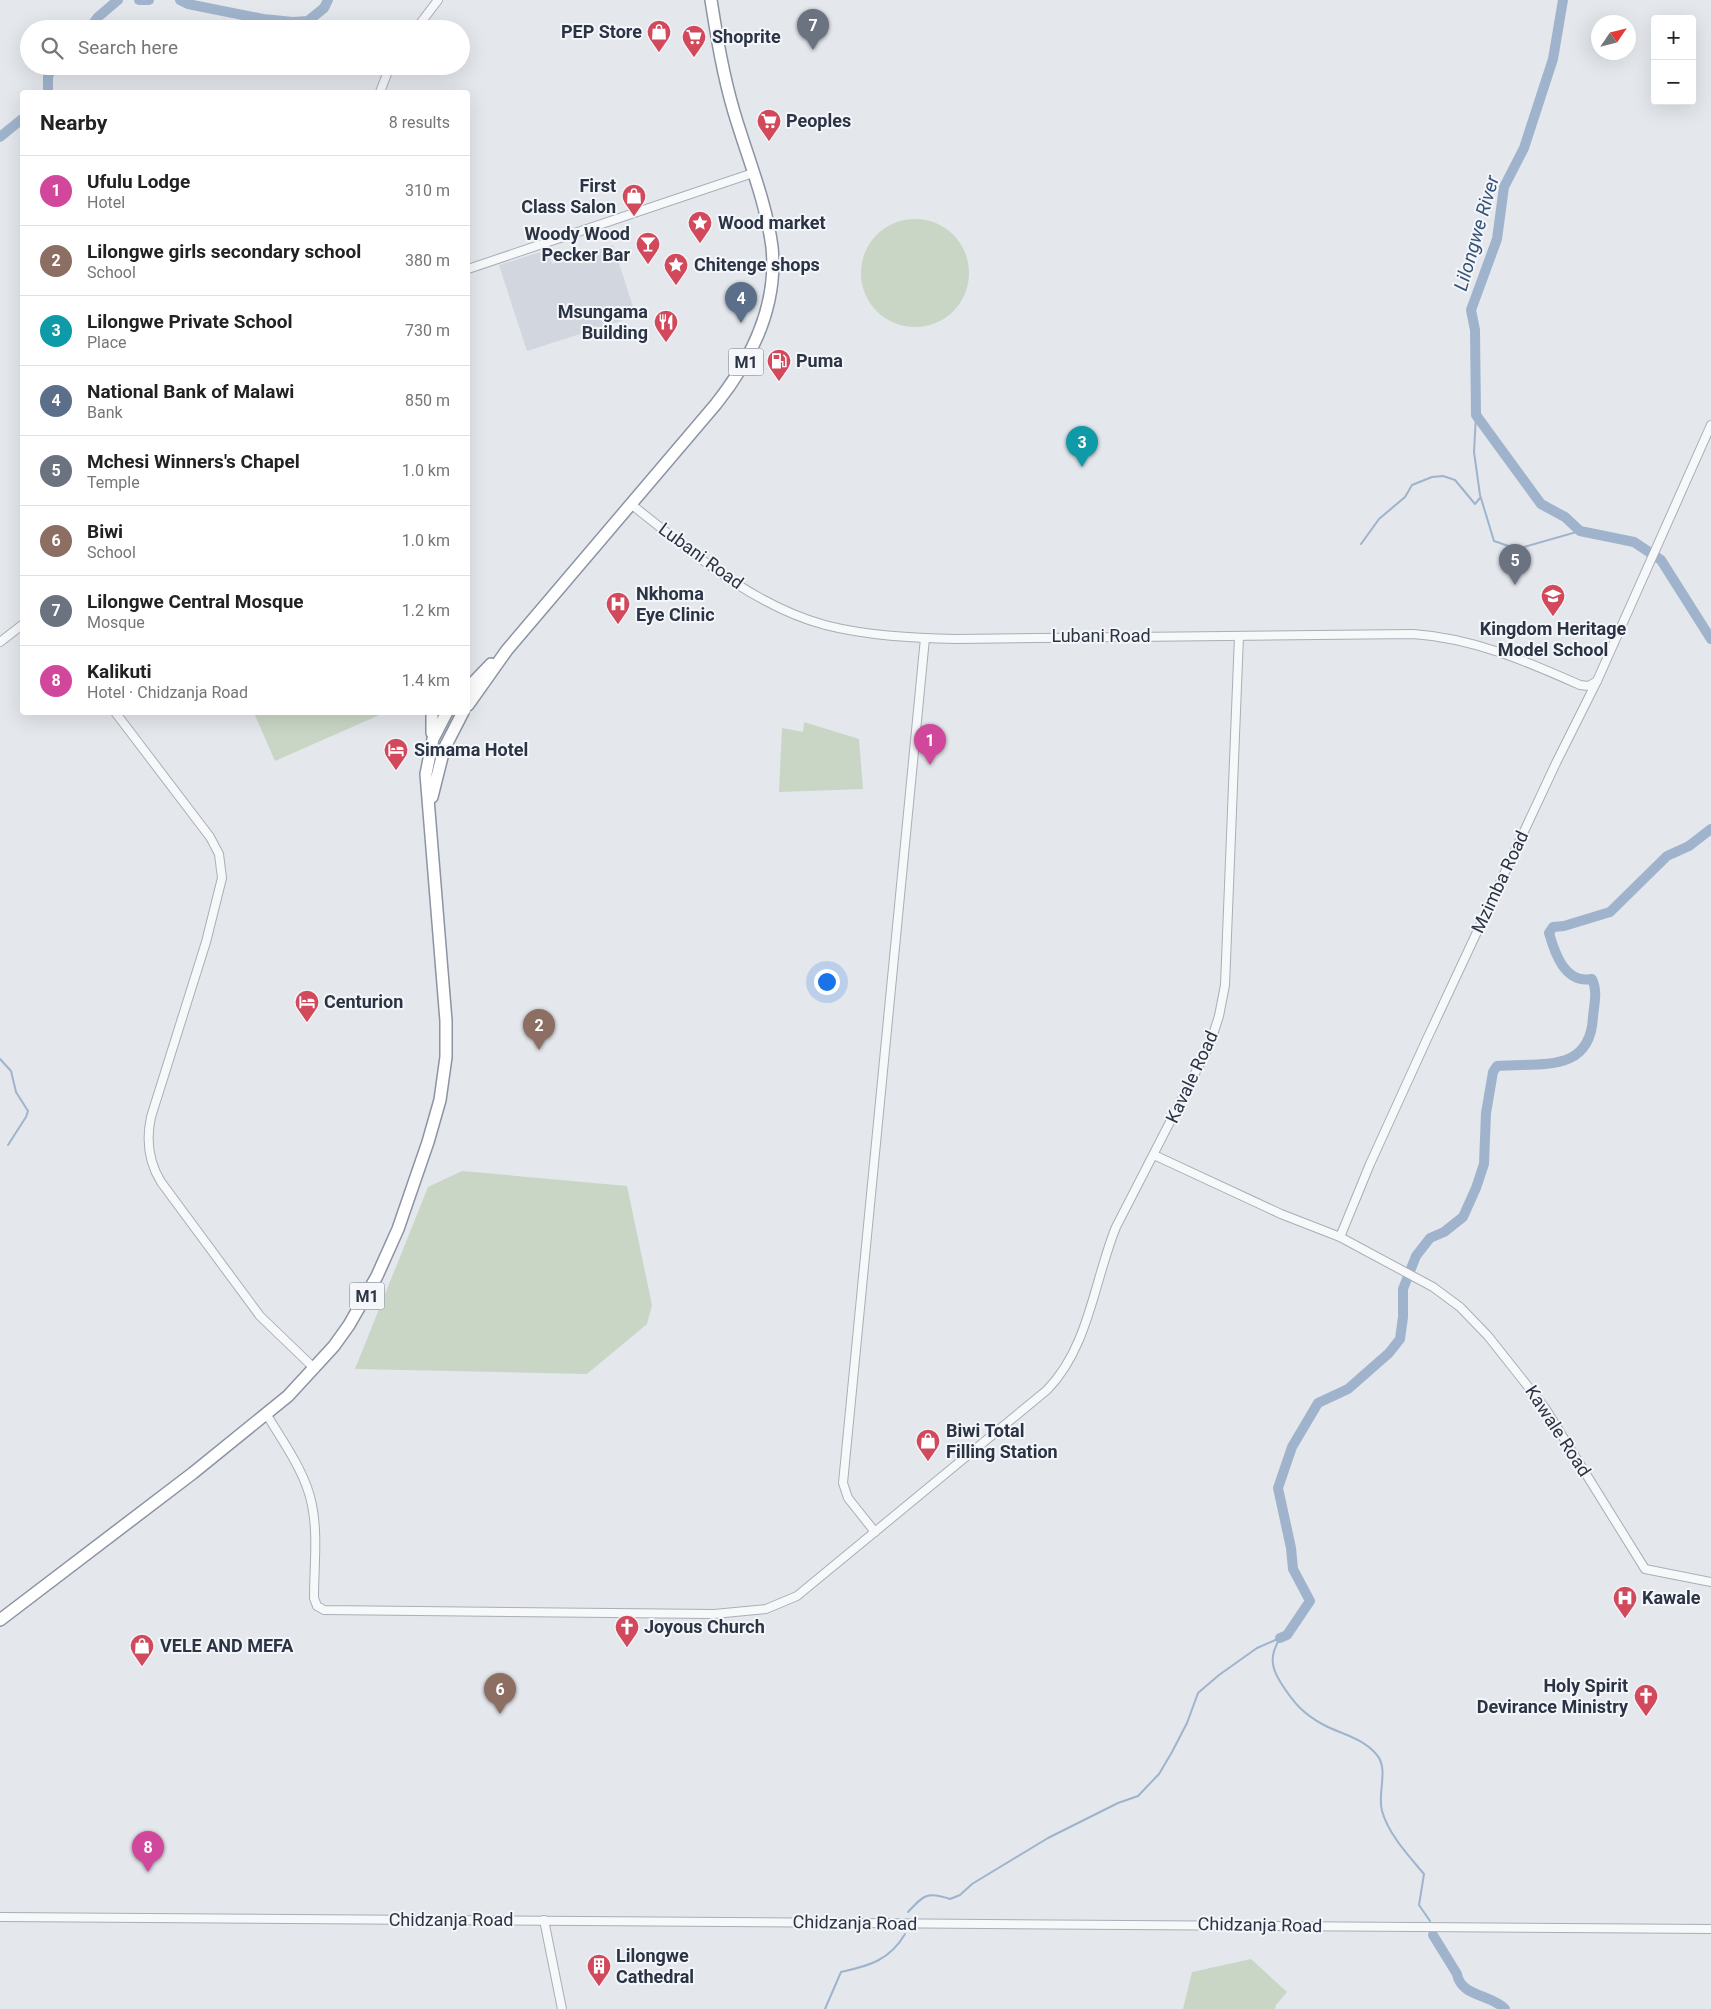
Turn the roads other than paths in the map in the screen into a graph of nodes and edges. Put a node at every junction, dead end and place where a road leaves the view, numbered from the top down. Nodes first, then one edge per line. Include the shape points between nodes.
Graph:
1 (438, 0) edge
2 (711, 0) edge
3 (423, 20) edge
4 (387, 75) edge
5 (381, 90) edge
6 (753, 172) junction
7 (470, 268) edge
8 (1711, 426) edge
9 (632, 505) junction
10 (20, 627) edge
11 (1239, 636) junction
12 (925, 638) junction
13 (0, 642) edge
14 (507, 650) junction
15 (1597, 681) junction
16 (470, 686) edge
17 (470, 702) edge
18 (117, 715) edge
19 (432, 715) edge
20 (444, 715) edge
21 (445, 715) edge
22 (461, 715) edge
23 (456, 723) junction
24 (427, 765) junction
25 (430, 818) junction
26 (1154, 1155) junction
27 (1340, 1237) junction
28 (315, 1369) junction
29 (267, 1415) junction
30 (875, 1532) junction
31 (1711, 1582) edge
32 (0, 1620) edge
33 (0, 1917) edge
34 (544, 1920) junction
35 (1711, 1929) edge
36 (562, 2009) edge

1 - 3 street
2 - 6 highway, M1 via 724,76
4 - 5 street
6 - 7 street
6 - 9 highway, M1 via 772,250 771,283 759,334 734,381
8 - 15 street, Mzimba Road
9 - 12 street, Lubani Road via 718,572 787,611 841,629
9 - 14 highway, M1
10 - 13 street
11 - 12 street, Lubani Road
11 - 15 street, Lubani Road via 1425,635 1495,650 1580,685 1589,686
11 - 26 street, Kavale Road via 1223,999 1210,1044
12 - 30 street via 843,1483 848,1498
14 - 16 highway, M1
14 - 17 highway, M1
15 - 27 street, Mzimba Road via 1481,921
18 - 28 street via 205,830 219,854 222,869 210,926 151,1117 148,1146 152,1164 161,1182 246,1298
19 - 24 highway, M1
20 - 24 highway, M1
21 - 23 street
22 - 23 highway, M1
23 - 25 highway, M1 via 437,771
24 - 25 highway, M1
25 - 28 highway, M1 via 446,1021 446,1057 440,1100 388,1253 349,1325
26 - 27 street via 1281,1214
26 - 30 street, Kavale Road via 1116,1228 1080,1339 1062,1373 1047,1390
27 - 31 street, Kawale Road via 1445,1295 1488,1336 1556,1424 1645,1568
28 - 29 highway, M1
29 - 30 street, Kavale Road via 300,1473 312,1503 314,1598 317,1606 324,1610 714,1614 759,1611 797,1596
29 - 32 highway, M1
33 - 34 street, Chidzanja Road
34 - 35 street, Chidzanja Road
34 - 36 street

